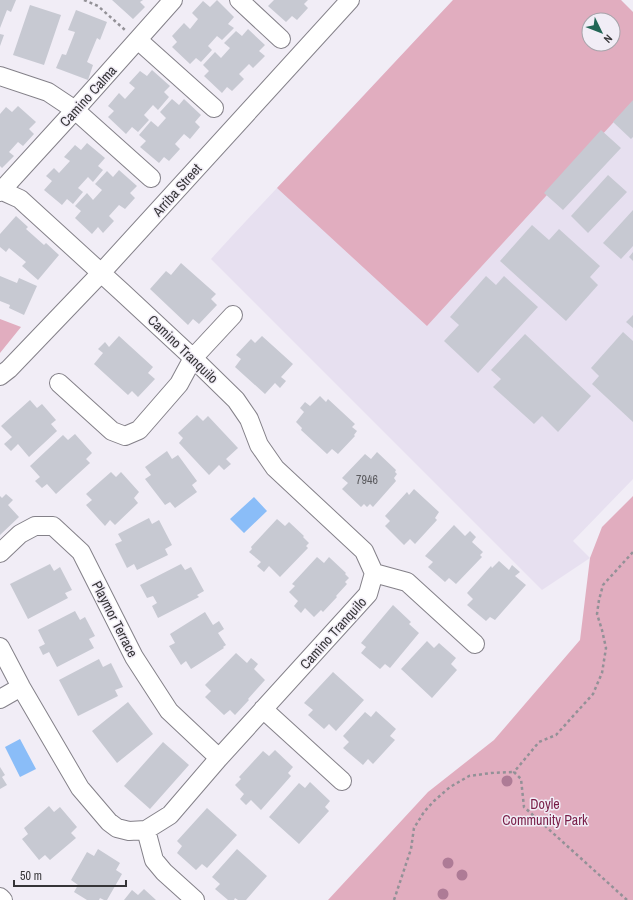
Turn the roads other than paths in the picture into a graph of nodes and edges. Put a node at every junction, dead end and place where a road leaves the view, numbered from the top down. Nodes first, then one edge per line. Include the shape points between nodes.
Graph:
1 (173, 0) edge
2 (239, 0) edge
3 (350, 0) edge
4 (280, 38) dead end
5 (138, 40) junction
6 (0, 76) edge
7 (214, 108) dead end
8 (75, 110) junction
9 (151, 178) dead end
10 (0, 191) edge
11 (101, 273) junction
12 (233, 315) dead end
13 (193, 358) junction
14 (0, 376) edge
15 (60, 383) dead end
16 (0, 553) edge
17 (374, 573) junction
18 (475, 644) dead end
19 (0, 646) edge
20 (22, 687) junction
21 (0, 699) edge
22 (263, 709) junction
23 (219, 758) junction
24 (342, 781) dead end
25 (146, 830) junction
26 (0, 897) edge
27 (3, 900) edge
28 (195, 900) edge

1 - 5 street, Camino Calma
2 - 4 street
3 - 11 street, Arriba Street
5 - 7 street
5 - 8 street, Camino Calma
6 - 8 street via 48,92
8 - 9 street
8 - 10 street, Camino Calma
10 - 11 street, Camino Tranquilo via 20,199
11 - 13 street, Camino Tranquilo
11 - 14 street, Arriba Street
12 - 13 street
13 - 15 street via 179,384 144,425 125,436 112,431
13 - 17 street, Camino Tranquilo via 236,400 275,468 364,551
16 - 23 street, Playmor Terrace via 20,534 35,526 53,526 59,531 81,552 134,656 169,711
17 - 18 street via 407,582
17 - 22 street, Camino Tranquilo via 368,594
19 - 20 street
20 - 21 street
20 - 25 street via 80,788 109,822 129,831
22 - 23 street, Camino Tranquilo
22 - 24 street
23 - 25 street, Camino Tranquilo via 170,815
25 - 28 street via 154,860
26 - 27 street

